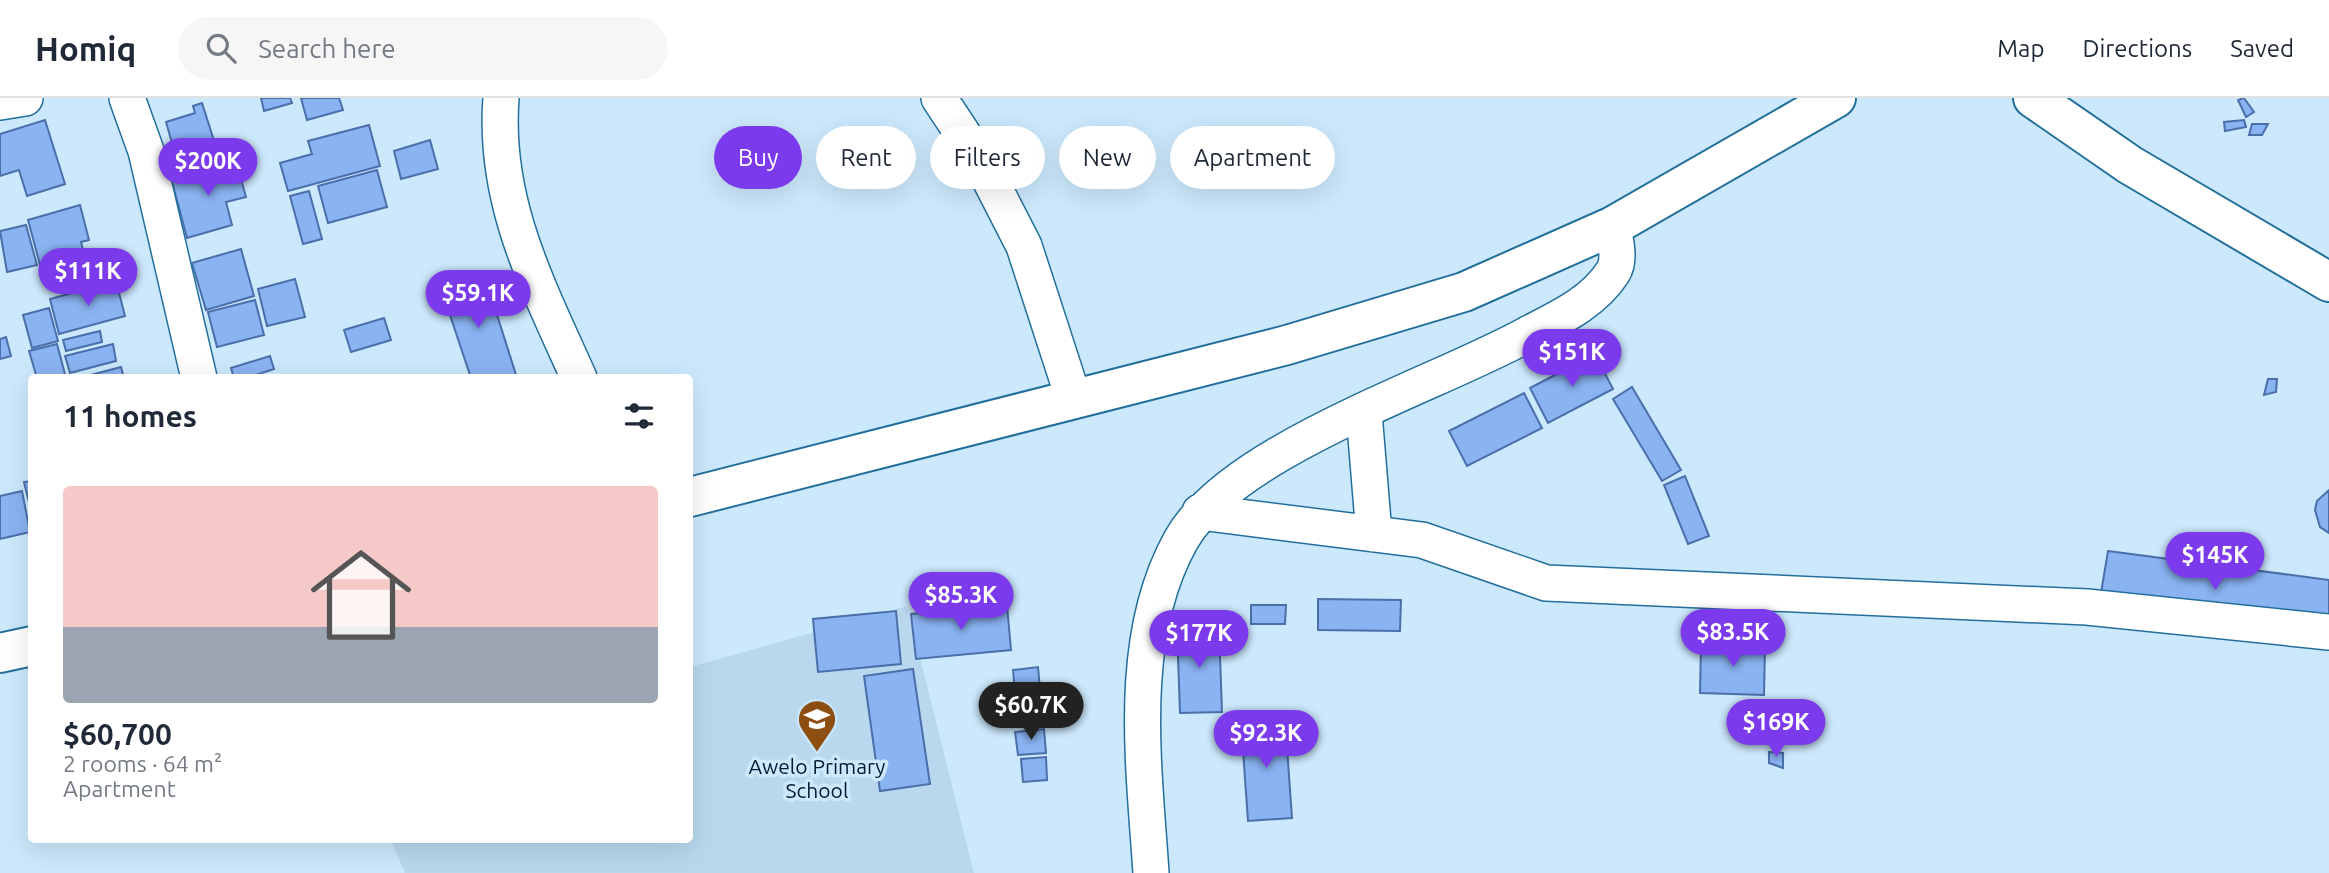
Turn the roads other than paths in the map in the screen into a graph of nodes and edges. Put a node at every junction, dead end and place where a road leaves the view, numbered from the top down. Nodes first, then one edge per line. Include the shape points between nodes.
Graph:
1 (25, 98) edge
2 (127, 98) edge
3 (501, 98) edge
4 (939, 98) edge
5 (1836, 98) edge
6 (2032, 98) edge
7 (0, 102) edge
8 (1613, 226) junction
9 (2329, 282) edge
10 (198, 374) edge
11 (577, 374) edge
12 (1074, 400) junction
13 (1364, 413) junction
14 (696, 491) edge
15 (1200, 512) junction
16 (1374, 534) junction
17 (2329, 632) edge
18 (28, 647) edge
19 (0, 653) edge
20 (1151, 873) edge

1 - 7 street
2 - 10 street via 146,151
3 - 11 street via 501,147 510,211
4 - 12 street via 980,159 1024,246
5 - 8 street
6 - 9 street via 2130,165
8 - 12 street via 1464,292 1287,345
8 - 13 street via 1618,254 1614,271 1588,300 1503,348
12 - 14 street
13 - 15 street via 1257,467
13 - 16 street
15 - 16 street
15 - 20 street via 1180,541 1148,641 1142,743
16 - 17 street via 1422,540 1546,583 2087,607
18 - 19 street

